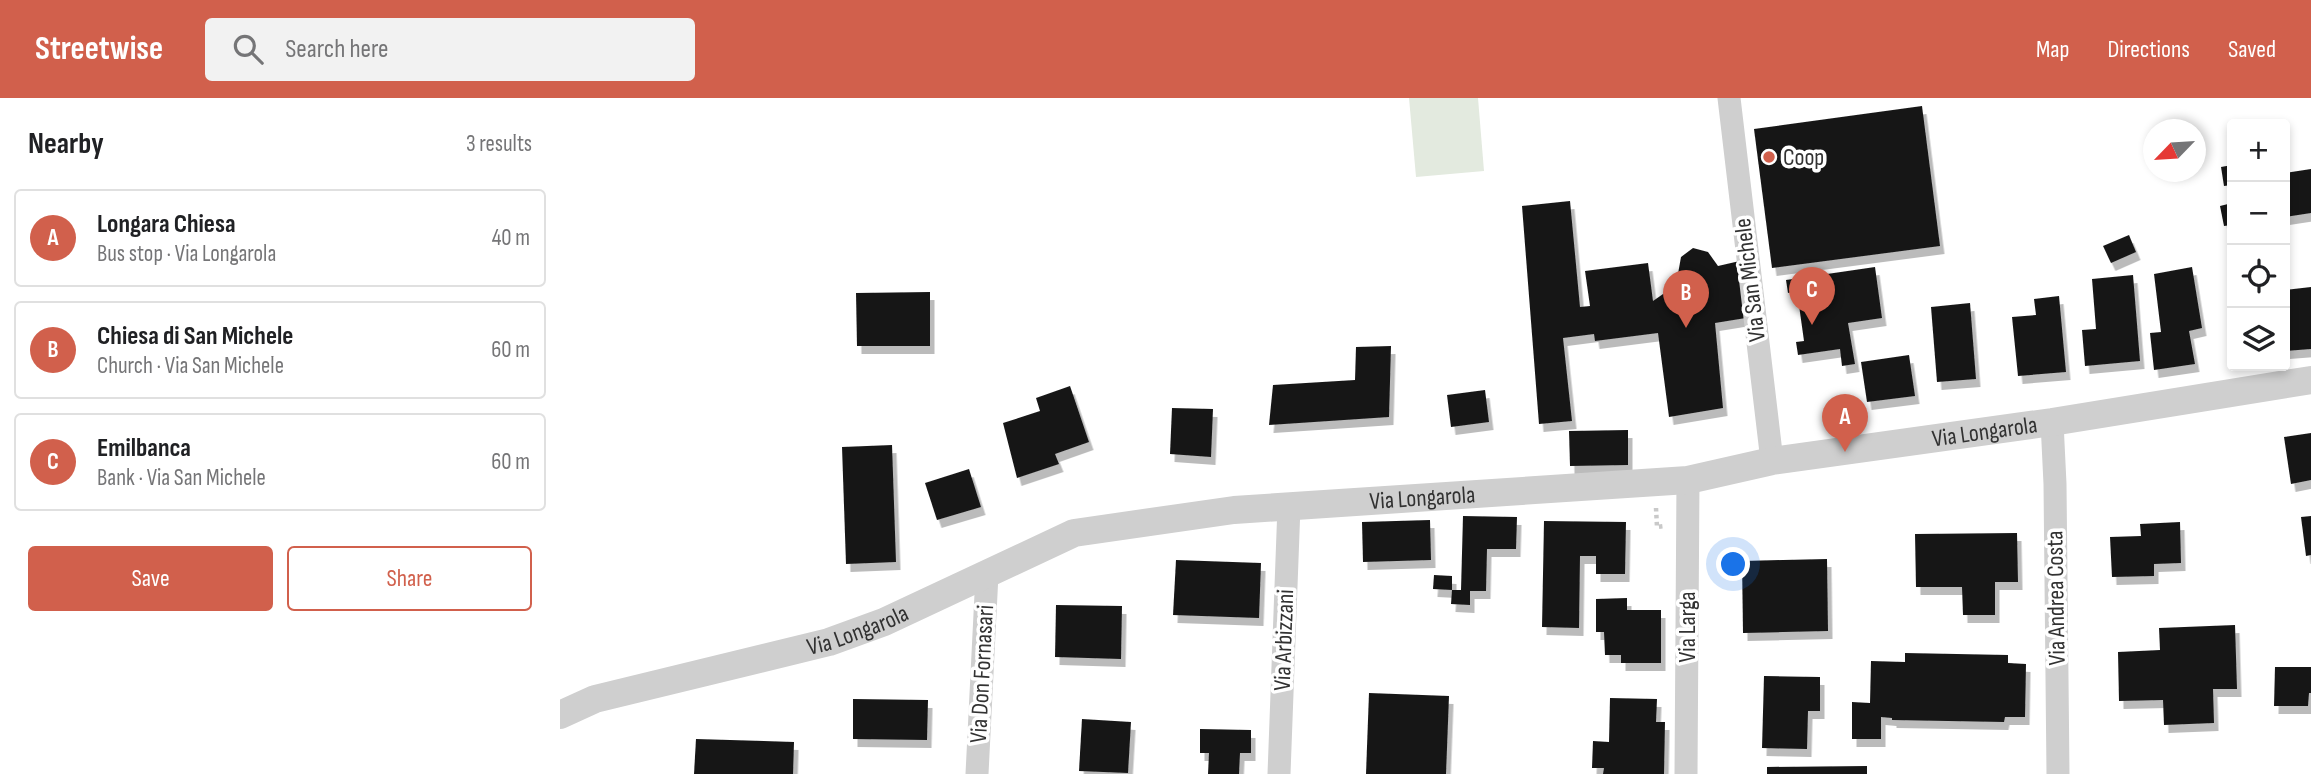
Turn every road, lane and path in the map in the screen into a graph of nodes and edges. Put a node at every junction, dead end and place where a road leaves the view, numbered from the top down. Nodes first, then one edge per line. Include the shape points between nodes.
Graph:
1 (1729, 98) edge
2 (2311, 380) edge
3 (2052, 422) junction
4 (1772, 461) junction
5 (1688, 480) junction
6 (1289, 506) junction
7 (987, 574) junction
8 (560, 715) edge
9 (977, 774) edge
10 (1279, 774) edge
11 (1686, 774) edge
12 (2058, 774) edge

1 - 4 street, Via San Michele
2 - 3 street, Via Longarola
3 - 4 street, Via Longarola
3 - 12 street, Via Andrea Costa
4 - 5 street, Via Longarola
5 - 6 street, Via Longarola
5 - 11 street, Via Larga
6 - 7 street, Via Longarola via 1074,533
6 - 10 street, Via Arbizzani
7 - 8 street, Via Longarola via 830,642 595,699
7 - 9 street, Via Don Fornasari

